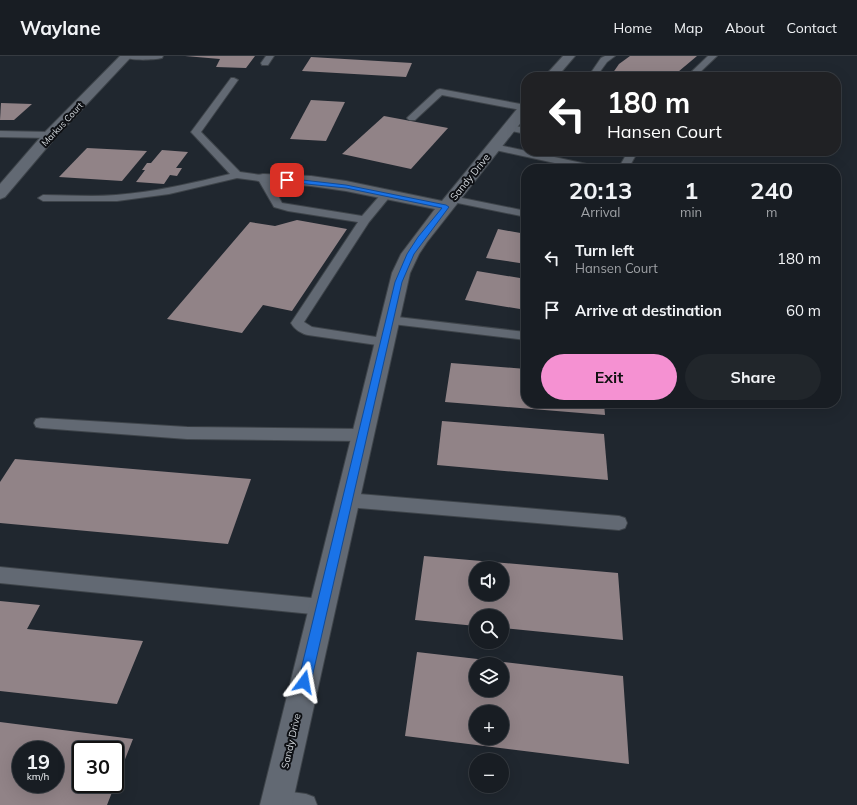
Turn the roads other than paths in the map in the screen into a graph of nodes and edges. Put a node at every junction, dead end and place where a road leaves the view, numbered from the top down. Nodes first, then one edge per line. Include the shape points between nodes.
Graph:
1 (126, 56) edge
2 (159, 56) edge
3 (270, 56) edge
4 (569, 56) edge
5 (611, 56) edge
6 (713, 56) edge
7 (265, 63) dead end
8 (555, 72) edge
9 (596, 72) edge
10 (695, 72) edge
11 (234, 80) dead end
12 (521, 107) edge
13 (412, 118) dead end
14 (518, 130) edge
15 (0, 134) edge
16 (50, 135) junction
17 (494, 147) junction
18 (521, 153) edge
19 (536, 156) edge
20 (573, 164) edge
21 (238, 175) junction
22 (263, 178) junction
23 (0, 194) edge
24 (387, 194) junction
25 (43, 198) dead end
26 (449, 203) junction
27 (521, 213) edge
28 (365, 220) junction
29 (389, 320) junction
30 (521, 335) edge
31 (384, 342) junction
32 (41, 423) dead end
33 (362, 435) junction
34 (347, 500) junction
35 (619, 523) dead end
36 (0, 575) edge
37 (322, 607) junction
38 (276, 803) edge
39 (306, 805) edge

1 - 2 lane
1 - 16 street, Markus Court
3 - 7 lane
4 - 8 street
5 - 9 lane via 604,60
6 - 10 lane
11 - 21 lane via 196,132
12 - 13 lane via 440,92
14 - 17 street, Sandy Drive
15 - 16 lane
16 - 23 street, Markus Court
17 - 18 lane
17 - 26 street, Sandy Drive
19 - 20 lane
21 - 22 lane
21 - 25 lane via 137,196 99,199
22 - 24 street via 311,181
22 - 28 lane via 278,204 288,208
24 - 26 street
24 - 28 lane
26 - 27 lane
26 - 29 street, Sandy Drive via 410,254 401,272
28 - 31 lane via 297,323 308,332
29 - 30 lane
29 - 31 street, Sandy Drive
31 - 33 street, Sandy Drive
32 - 33 lane via 187,433
33 - 34 street, Sandy Drive
34 - 35 lane
34 - 37 street, Sandy Drive
36 - 37 lane
37 - 38 street, Sandy Drive
38 - 39 lane

